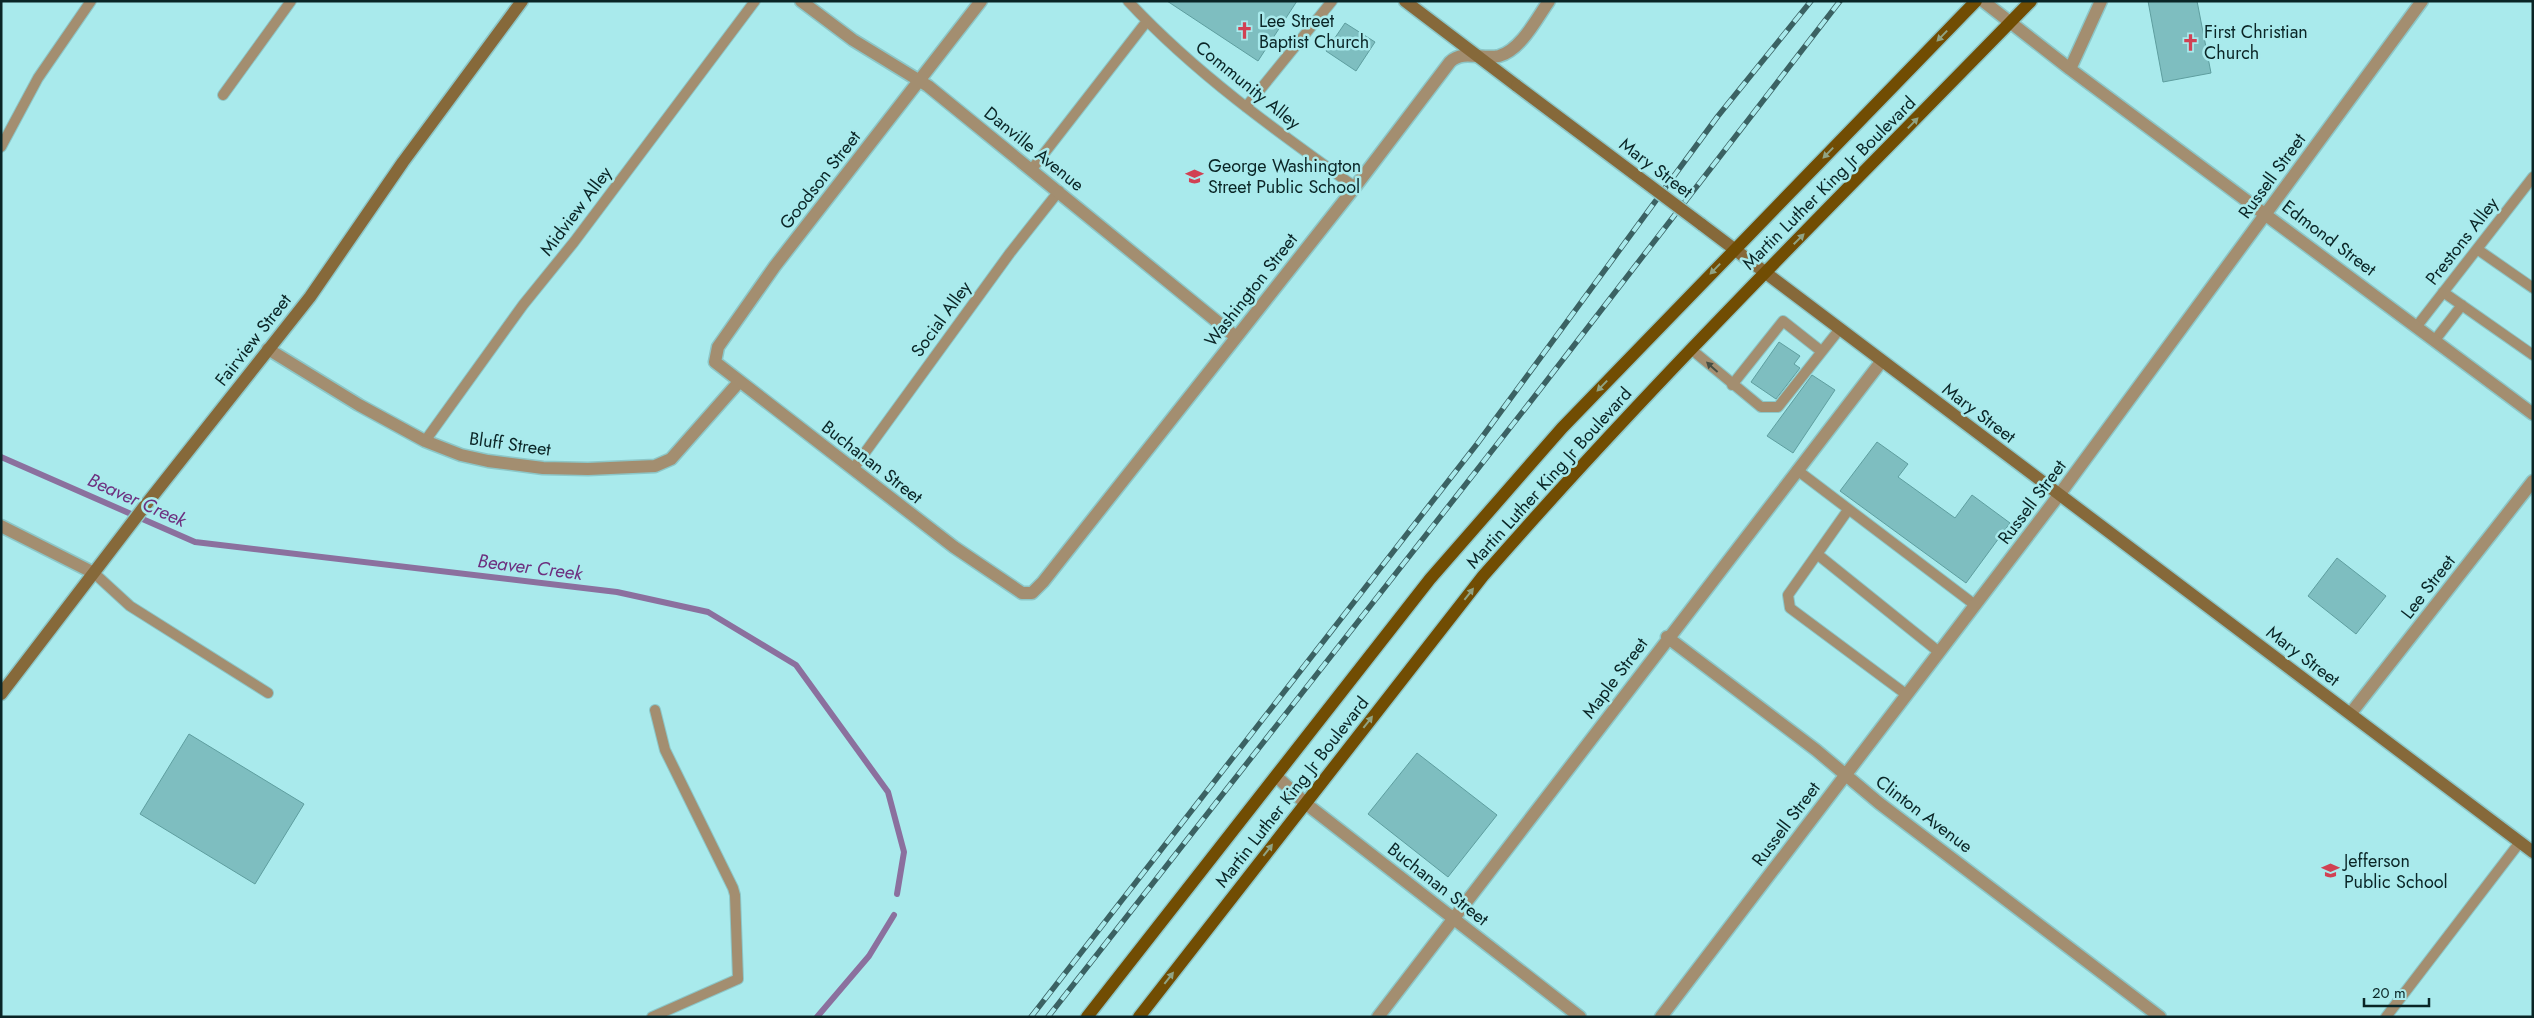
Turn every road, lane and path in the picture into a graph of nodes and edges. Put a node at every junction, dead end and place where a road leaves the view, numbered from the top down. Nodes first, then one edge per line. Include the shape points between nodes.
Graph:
1 (91, 1) edge
2 (291, 1) edge
3 (522, 1) edge
4 (755, 1) edge
5 (801, 1) edge
6 (981, 1) edge
7 (1128, 1) edge
8 (1332, 1) edge
9 (1405, 1) edge
10 (1549, 1) edge
11 (1976, 1) edge
12 (1984, 1) edge
13 (2031, 1) edge
14 (2101, 1) edge
15 (2422, 1) edge
16 (1147, 21) junction
17 (2011, 22) junction
18 (1478, 55) junction
19 (2070, 69) junction
20 (920, 81) junction
21 (223, 95) dead end
22 (1246, 107) junction
23 (1, 147) edge
24 (1032, 169) junction
25 (2533, 176) edge
26 (1355, 186) junction
27 (1059, 191) junction
28 (2266, 214) junction
29 (2477, 249) junction
30 (1733, 250) junction
31 (1764, 274) junction
32 (2533, 288) edge
33 (2443, 292) junction
34 (2462, 305) junction
35 (2417, 326) junction
36 (1839, 330) junction
37 (1236, 337) junction
38 (2435, 340) junction
39 (268, 349) junction
40 (1692, 350) junction
41 (1821, 351) junction
42 (2533, 355) edge
43 (1881, 362) junction
44 (739, 382) junction
45 (1732, 386) junction
46 (2533, 414) edge
47 (425, 441) junction
48 (853, 469) junction
49 (1797, 470) junction
50 (2533, 481) edge
51 (2059, 495) junction
52 (1848, 510) junction
53 (1, 526) edge
54 (1817, 554) junction
55 (984, 569) joint
56 (94, 573) junction
57 (1975, 605) junction
58 (1668, 637) junction
59 (1939, 652) junction
60 (268, 693) dead end
61 (1, 694) edge
62 (1906, 695) junction
63 (655, 710) dead end
64 (2351, 713) junction
65 (1846, 774) junction
66 (1276, 776) junction
67 (1305, 803) junction
68 (2520, 842) junction
69 (2533, 852) edge
70 (1455, 918) junction
71 (652, 1017) edge
72 (1087, 1017) edge
73 (1139, 1017) edge
74 (1378, 1017) edge
75 (1580, 1017) edge
76 (1661, 1017) edge
77 (2160, 1017) edge
78 (2386, 1017) edge

1 - 23 lane via 38,78
2 - 21 lane
3 - 39 main road, Fairview Street via 403,162 310,297
4 - 47 lane, Midview Alley via 523,305
5 - 20 street, Danville Avenue via 853,40
6 - 20 street, Goodson Street
7 - 16 lane, Community Alley
8 - 22 lane
9 - 18 main road, Mary Street
10 - 18 street, Washington Street via 1512,48 1499,56
11 -> 30 main road, Martin Luther King Jr Boulevard
12 - 17 street, Edmond Street
13 - 17 main road, Martin Luther King Jr Boulevard
14 - 19 street
15 - 28 street, Russell Street
16 - 22 lane, Community Alley
16 - 24 lane
17 - 19 street, Edmond Street
31 -> 17 main road, Martin Luther King Jr Boulevard
18 - 26 street, Washington Street via 1462,56 1450,62
18 - 30 main road, Mary Street, bridge
19 - 28 street, Edmond Street
20 - 24 street, Danville Avenue
20 - 44 street, Goodson Street via 775,266 718,347 715,362
22 - 26 lane, Community Alley
24 - 27 street, Danville Avenue
25 - 29 lane, Prestons Alley
26 - 37 street, Washington Street
27 - 37 street, Danville Avenue
27 - 48 lane, Social Alley
28 - 35 street, Edmond Street
28 - 51 street, Russell Street
29 - 32 lane
29 - 33 lane, Prestons Alley
30 - 31 main road, Mary Street
30 -> 66 main road, Martin Luther King Jr Boulevard via 1562,428 1430,579
31 - 36 main road, Mary Street
31 - 40 main road, Martin Luther King Jr Boulevard
33 - 34 lane
33 - 35 lane, Prestons Alley
34 - 38 lane
34 - 42 lane
35 - 38 street, Edmond Street
36 - 41 lane
36 - 43 main road, Mary Street
37 - 55 street, Washington Street via 1032,593 1014,590
38 - 46 street, Edmond Street
39 - 47 street, Bluff Street
39 - 56 main road, Fairview Street
45 -> 40 lane
67 -> 40 main road, Martin Luther King Jr Boulevard via 1483,576 1565,482
41 - 45 lane via 1778,407 1761,407
41 - 45 lane via 1783,321
43 - 49 street, Maple Street
43 - 51 main road, Mary Street
44 - 47 street, Bluff Street via 681,450 655,466 534,467 470,457
44 - 48 street, Buchanan Street
48 - 55 street, Buchanan Street
49 - 52 lane
49 - 58 street, Maple Street
50 - 64 street, Lee Street
51 - 57 street, Russell Street
51 - 64 main road, Mary Street
52 - 54 lane
52 - 57 lane
53 - 56 street
54 - 59 lane
54 - 62 lane via 1788,595 1790,608
56 - 60 lane via 130,606
56 - 61 main road, Fairview Street
57 - 59 street, Russell Street
58 - 65 street, Clinton Avenue
58 - 70 street, Maple Street
59 - 62 street, Russell Street
62 - 65 street, Russell Street
63 - 71 lane via 665,750 735,896 738,979
64 - 68 main road, Mary Street
65 - 76 street, Russell Street
65 - 77 street, Clinton Avenue via 1879,803
66 - 67 street, Buchanan Street
66 - 72 main road, Martin Luther King Jr Boulevard
67 - 70 street, Buchanan Street
73 -> 67 main road, Martin Luther King Jr Boulevard
68 - 69 main road, Mary Street
68 - 78 lane
70 - 74 street, Maple Street
70 - 75 street, Buchanan Street

